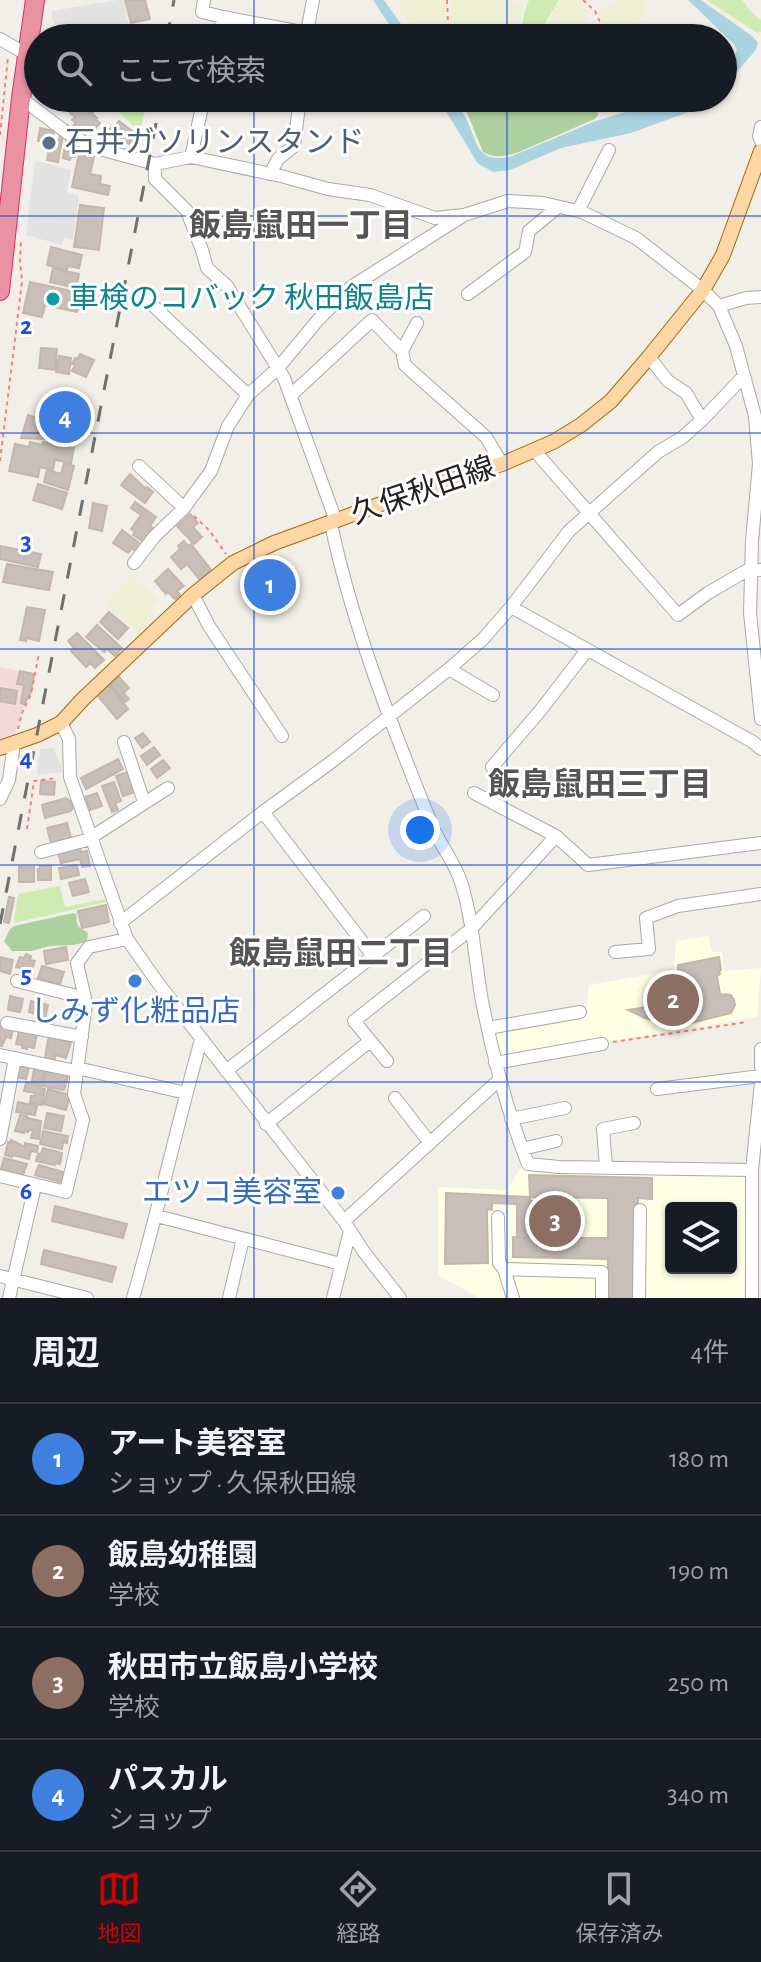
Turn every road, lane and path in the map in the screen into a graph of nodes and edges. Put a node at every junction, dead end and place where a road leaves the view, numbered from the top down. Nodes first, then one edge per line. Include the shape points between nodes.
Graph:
1 (35, 0) edge
2 (204, 0) edge
3 (313, 0) edge
4 (447, 0) edge
5 (583, 0) edge
6 (223, 17) junction
7 (221, 24) edge
8 (254, 24) edge
9 (309, 24) edge
10 (448, 24) edge
11 (601, 24) edge
12 (12, 46) edge
13 (21, 98) junction
14 (24, 100) edge
15 (40, 112) edge
16 (201, 112) edge
17 (298, 112) edge
18 (761, 127) edge
19 (0, 135) edge
20 (761, 141) edge
21 (609, 150) dead end
22 (761, 151) edge
23 (191, 157) junction
24 (155, 164) junction
25 (270, 174) junction
26 (4, 202) edge
27 (558, 207) junction
28 (578, 211) junction
29 (464, 215) junction
30 (22, 228) dead end
31 (703, 290) junction
32 (0, 291) edge
33 (468, 294) dead end
34 (761, 297) edge
35 (145, 298) dead end
36 (719, 306) junction
37 (417, 323) dead end
38 (402, 351) junction
39 (649, 357) junction
40 (278, 368) junction
41 (744, 376) junction
42 (248, 395) junction
43 (291, 395) junction
44 (702, 420) junction
45 (534, 450) junction
46 (0, 461) edge
47 (502, 464) junction
48 (139, 466) dead end
49 (184, 508) junction
50 (589, 514) junction
51 (333, 522) junction
52 (756, 561) edge
53 (134, 563) dead end
54 (233, 563) junction
55 (193, 595) junction
56 (511, 607) junction
57 (587, 650) junction
58 (39, 653) dead end
59 (449, 669) junction
60 (493, 695) dead end
61 (389, 717) junction
62 (761, 719) edge
63 (61, 723) junction
64 (282, 736) dead end
65 (124, 742) dead end
66 (10, 744) edge
67 (761, 749) edge
68 (492, 767) dead end
69 (70, 777) junction
70 (168, 788) dead end
71 (474, 793) dead end
72 (0, 799) edge
73 (144, 802) junction
74 (263, 812) junction
75 (27, 829) dead end
76 (92, 836) junction
77 (556, 836) junction
78 (761, 843) edge
79 (41, 852) dead end
80 (761, 894) edge
81 (424, 916) dead end
82 (120, 923) junction
83 (471, 929) junction
84 (127, 939) junction
85 (615, 952) dead end
86 (373, 956) junction
87 (17, 981) dead end
88 (85, 998) junction
89 (580, 1012) dead end
90 (747, 1022) dead end
91 (7, 1023) dead end
92 (488, 1028) junction
93 (82, 1037) junction
94 (201, 1040) junction
95 (370, 1041) junction
96 (602, 1044) joint
97 (761, 1049) edge
98 (0, 1055) edge
99 (15, 1058) junction
100 (387, 1061) dead end
101 (495, 1063) junction
102 (761, 1067) edge
103 (77, 1068) junction
104 (226, 1071) junction
105 (761, 1076) edge
106 (499, 1080) junction
107 (761, 1083) edge
108 (657, 1089) dead end
109 (186, 1093) junction
110 (395, 1098) dead end
111 (565, 1108) dead end
112 (759, 1116) edge
113 (511, 1119) junction
114 (634, 1123) dead end
115 (266, 1124) junction
116 (0, 1139) edge
117 (556, 1141) dead end
118 (430, 1143) junction
119 (522, 1149) junction
120 (606, 1167) junction
121 (752, 1170) junction
122 (0, 1176) edge
123 (35, 1186) junction
124 (640, 1210) dead end
125 (157, 1216) junction
126 (498, 1217) dead end
127 (347, 1226) junction
128 (243, 1239) junction
129 (341, 1264) junction
130 (504, 1269) junction
131 (7, 1278) edge
132 (78, 1297) edge
133 (9, 1298) edge
134 (133, 1298) edge
135 (229, 1298) edge
136 (333, 1298) edge
137 (400, 1298) edge
138 (513, 1298) edge
139 (602, 1298) edge
140 (639, 1298) edge
141 (752, 1298) edge

1 - 12 highway
2 - 6 street via 202,12
3 - 9 street
4 - 10 path
5 - 11 path
6 - 7 street
6 - 8 street
12 - 13 highway
12 - 19 path
13 - 14 street
13 - 26 highway
15 - 24 street via 92,147
16 - 23 street
17 - 25 street via 294,146
18 - 20 street
21 - 28 street
22 - 31 main road, 久保秋田線 via 723,255
23 - 24 street
23 - 25 street
24 - 40 street via 155,179 187,211 207,268 227,286
25 - 29 street via 370,195 435,218
26 - 32 highway
27 - 28 street
27 - 29 street via 508,201
27 - 33 street via 529,231 525,252
28 - 31 street via 636,238
29 - 40 street via 351,287
30 - 46 path via 22,282
31 - 36 street
31 - 39 main road, 久保秋田線
34 - 36 street
35 - 42 street
36 - 41 street
37 - 38 street
38 - 43 street via 372,320
38 - 47 street via 405,365 486,437
39 - 44 street via 686,393
39 - 45 main road, 久保秋田線 via 611,401 581,425
40 - 42 street
40 - 43 street
41 - 44 street
41 - 52 street via 755,416 759,464
42 - 49 street via 228,426 211,471
43 - 51 street
44 - 50 street
45 - 47 main road, 久保秋田線
45 - 50 street
47 - 51 main road, 久保秋田線
48 - 49 street
49 - 53 street
49 - 54 path via 209,530
50 - 52 street via 678,615
50 - 56 street via 569,531
51 - 54 main road, 久保秋田線
51 - 61 street via 341,570
52 - 62 street via 750,613
54 - 55 main road, 久保秋田線
55 - 63 main road, 久保秋田線
55 - 64 street
56 - 57 street
56 - 59 street
57 - 67 street
57 - 68 street
58 - 66 path via 31,694
59 - 60 street
59 - 61 street
61 - 74 street
61 - 83 street via 434,831 460,878
63 - 66 main road, 久保秋田線
63 - 69 street via 69,739
65 - 73 street
66 - 72 street via 9,780
69 - 75 path via 34,781
69 - 76 street
70 - 73 street
71 - 77 street
73 - 76 street
74 - 82 street
74 - 86 street
76 - 79 street
76 - 82 street
77 - 78 street via 588,865
77 - 83 street
80 - 85 street via 678,906 646,918 649,949
81 - 86 street
82 - 84 street
83 - 92 street
83 - 95 street via 354,1021
84 - 88 street via 89,947 77,963
84 - 94 street
86 - 104 street
87 - 88 street
88 - 93 street
89 - 92 street
90 - 96 path
91 - 93 street
92 - 101 street
93 - 103 street
94 - 104 street
94 - 109 street
95 - 100 street
95 - 115 street
96 - 101 street
97 - 102 street
98 - 99 street
99 - 103 street
99 - 116 street
101 - 106 street
103 - 109 street
103 - 123 street via 74,1094 83,1120 66,1192
104 - 115 street
105 - 108 street
106 - 113 street
106 - 118 street
107 - 112 street
109 - 125 street
110 - 118 street
111 - 113 street
112 - 121 street
113 - 119 street
114 - 120 street via 603,1129
115 - 127 street
117 - 119 street
118 - 127 street
119 - 120 street via 528,1164
120 - 121 street
121 - 141 street
122 - 123 street
123 - 131 street
124 - 140 street
125 - 128 street
125 - 134 street
126 - 130 street via 499,1263
127 - 129 street
127 - 137 street
128 - 129 street
128 - 135 street
129 - 136 street
130 - 138 street
130 - 139 street via 602,1272
131 - 132 street
131 - 133 street

